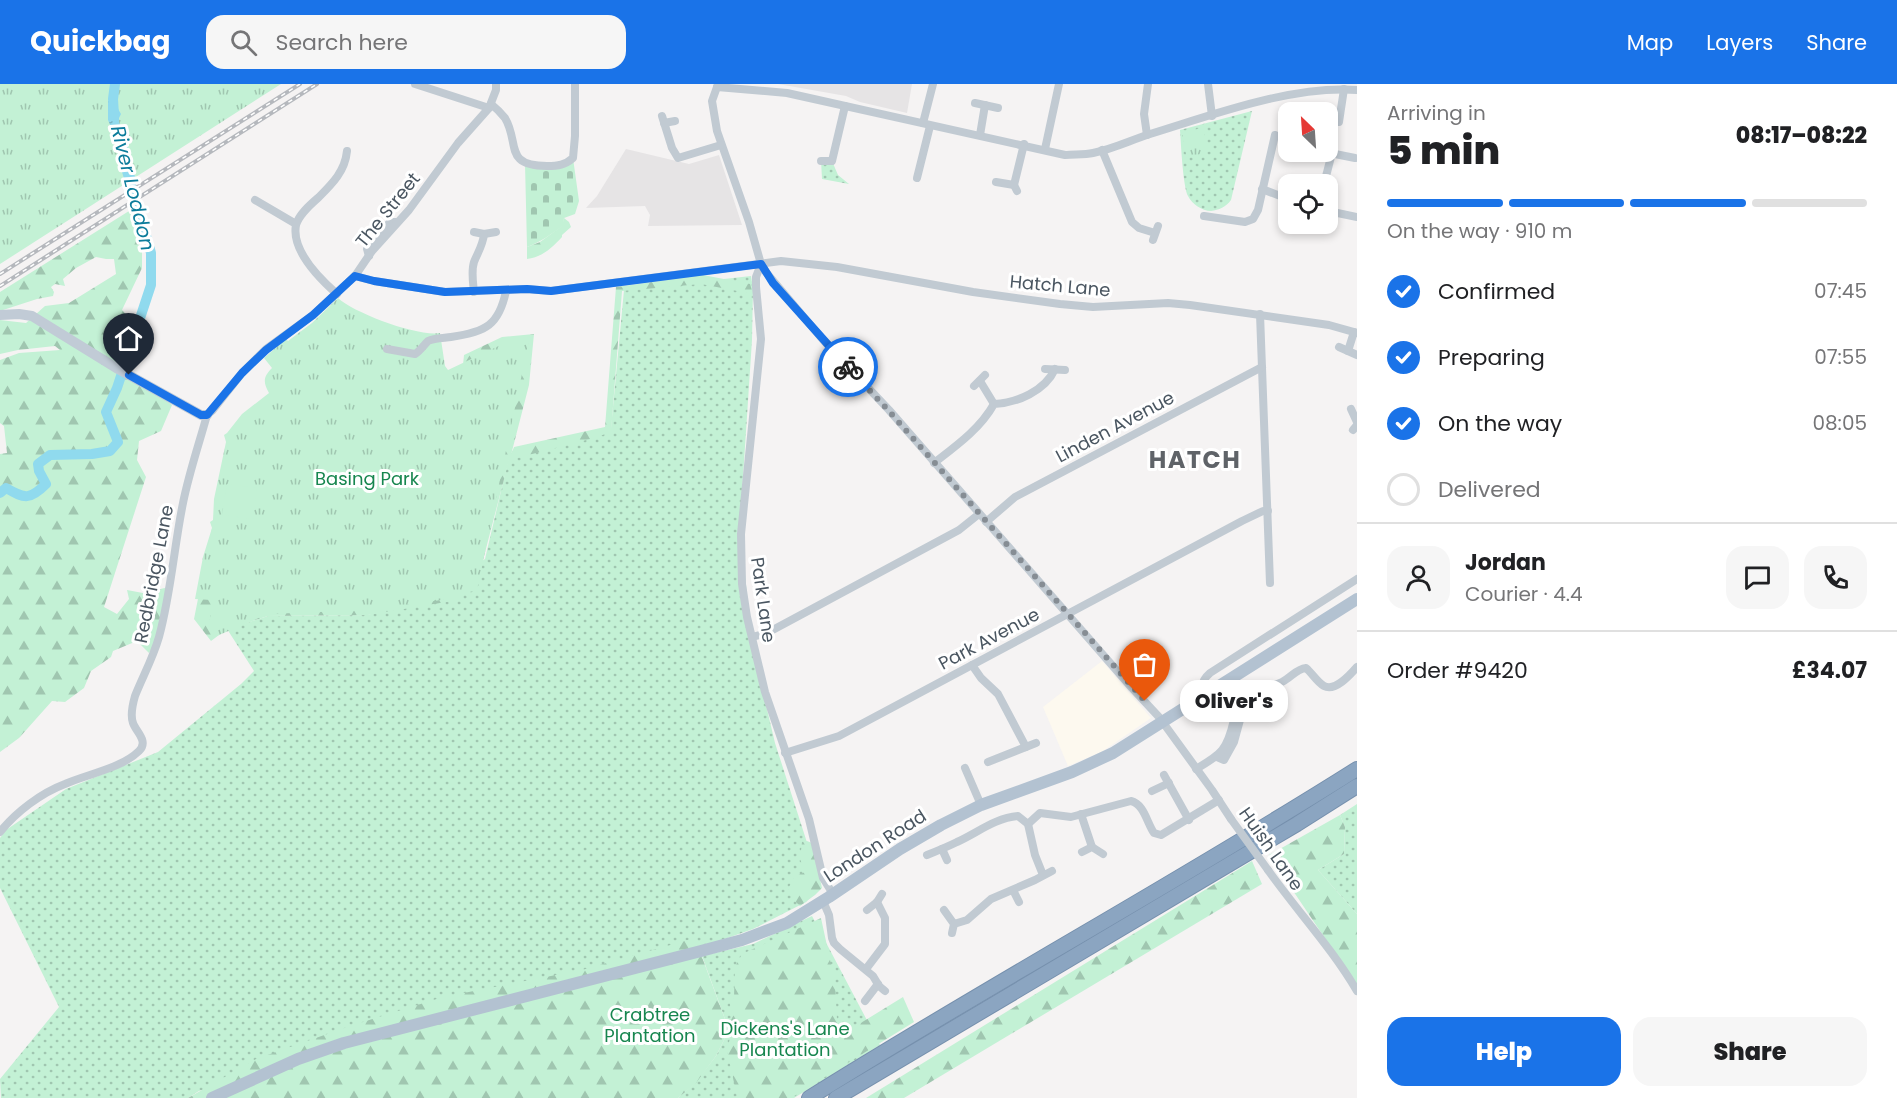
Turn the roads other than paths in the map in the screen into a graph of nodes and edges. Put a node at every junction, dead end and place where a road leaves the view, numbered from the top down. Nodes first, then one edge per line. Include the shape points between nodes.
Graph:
1 (415, 84) edge
2 (496, 84) edge
3 (575, 84) edge
4 (933, 84) edge
5 (1059, 84) edge
6 (1148, 84) edge
7 (1208, 84) edge
8 (715, 85) edge
9 (1331, 86) edge
10 (1344, 89) junction
11 (1357, 90) edge
12 (975, 103) dead end
13 (985, 105) junction
14 (490, 106) junction
15 (845, 106) junction
16 (998, 108) dead end
17 (1338, 114) edge
18 (1212, 116) junction
19 (675, 121) dead end
20 (927, 124) junction
21 (980, 135) junction
22 (1148, 135) junction
23 (1275, 135) dead end
24 (1024, 144) junction
25 (721, 145) junction
26 (1045, 149) junction
27 (336, 150) dead end
28 (1102, 150) junction
29 (1338, 154) edge
30 (1355, 158) dead end
31 (821, 161) dead end
32 (917, 178) dead end
33 (996, 182) dead end
34 (1262, 189) junction
35 (1278, 195) edge
36 (255, 200) dead end
37 (1338, 213) edge
38 (1204, 216) dead end
39 (1357, 217) edge
40 (296, 224) junction
41 (474, 232) dead end
42 (496, 232) dead end
43 (1155, 233) dead end
44 (484, 234) junction
45 (761, 264) junction
46 (355, 276) junction
47 (506, 291) junction
48 (474, 292) junction
49 (337, 294) junction
50 (1260, 314) junction
51 (0, 315) edge
52 (1356, 332) edge
53 (1339, 347) dead end
54 (387, 349) dead end
55 (1348, 351) junction
56 (1357, 355) edge
57 (1262, 367) junction
58 (1045, 369) dead end
59 (1055, 369) junction
60 (1065, 370) dead end
61 (980, 381) dead end
62 (994, 404) junction
63 (1351, 409) dead end
64 (207, 415) junction
65 (1356, 426) edge
66 (934, 464) junction
67 (1268, 511) junction
68 (979, 513) junction
69 (986, 522) junction
70 (1357, 579) edge
71 (1270, 583) dead end
72 (1357, 599) edge
73 (1068, 614) junction
74 (752, 638) junction
75 (972, 665) junction
76 (1357, 667) edge
77 (1204, 695) junction
78 (1163, 722) junction
79 (1036, 743) dead end
80 (1026, 747) junction
81 (996, 749) dead end
82 (785, 753) junction
83 (999, 758) junction
84 (988, 762) dead end
85 (965, 768) dead end
86 (1196, 769) junction
87 (1357, 769) edge
88 (1164, 775) dead end
89 (1169, 783) junction
90 (1357, 786) edge
91 (1152, 790) dead end
92 (1220, 800) junction
93 (981, 805) junction
94 (1081, 814) junction
95 (1189, 820) junction
96 (1028, 824) junction
97 (0, 832) edge
98 (1092, 847) junction
99 (942, 849) junction
100 (1082, 852) dead end
101 (1103, 854) dead end
102 (927, 855) dead end
103 (947, 860) dead end
104 (1052, 871) dead end
105 (1044, 875) junction
106 (1013, 890) junction
107 (882, 894) dead end
108 (828, 898) junction
109 (876, 902) junction
110 (1019, 902) dead end
111 (867, 910) dead end
112 (944, 910) dead end
113 (866, 969) junction
114 (878, 984) junction
115 (885, 991) dead end
116 (1357, 991) edge
117 (865, 1001) dead end
118 (250, 1082) junction
119 (212, 1098) edge
120 (232, 1098) edge
121 (809, 1098) edge
122 (836, 1098) edge

1 - 14 street
2 - 14 street, The Street
3 - 14 street via 573,158 565,164 524,163 515,152 506,120
4 - 20 street
5 - 26 street
6 - 22 street via 1144,114
7 - 18 street
8 - 15 street via 787,93
8 - 25 street via 712,101
9 - 10 street
9 - 18 street
10 - 11 street
10 - 17 street
12 - 13 street
13 - 16 street
13 - 21 street
14 - 46 street, The Street
15 - 20 street
15 - 31 street via 832,161
18 - 22 street
19 - 25 street via 663,120 678,158
20 - 21 street
20 - 32 street
21 - 24 street
22 - 28 street
23 - 34 street
24 - 26 street
24 - 33 street via 1015,188
25 - 45 street
26 - 28 street via 1065,155
27 - 40 street via 349,150 337,178
28 - 43 street via 1132,222
29 - 30 street
34 - 35 street
34 - 38 street via 1258,210 1249,222
36 - 40 street
37 - 39 street
40 - 49 street via 297,242 306,261
41 - 44 street
42 - 44 street
44 - 48 street via 472,272
45 - 47 street, Hatch Lane via 559,291
45 - 50 street, Hatch Lane via 815,264 1060,304 1108,307 1168,303
45 - 66 street, Huish Lane via 773,283
45 - 74 street, Park Lane via 756,277 756,304 761,339 741,561
46 - 48 street, Hatch Lane via 423,290
46 - 49 street, The Street
47 - 48 street, Hatch Lane
47 - 54 street via 496,320 475,332 429,340 415,354
49 - 64 street, The Street via 266,350
50 - 52 street, Hatch Lane
50 - 57 street
51 - 64 street via 28,315 118,369
52 - 55 street
53 - 55 street
55 - 56 street
57 - 67 street
57 - 69 street, Linden Avenue via 1015,497
58 - 59 street
59 - 60 street
59 - 62 street via 1046,383 1017,401
61 - 62 street
62 - 66 street via 975,429
63 - 65 street
64 - 97 street, Redbridge Lane via 183,500 159,636 132,711 132,722 143,746 113,766 47,792
66 - 68 street, Huish Lane
67 - 71 street
67 - 73 street, Park Avenue via 1242,521
68 - 69 street, Huish Lane
68 - 74 street via 959,530
69 - 73 street, Huish Lane
70 - 77 street via 1210,672 1202,686
72 - 77 main road, London Road
73 - 75 street, Park Avenue
73 - 78 street, Huish Lane
74 - 82 street, Park Lane
75 - 80 street via 998,694
75 - 82 street, Park Avenue via 839,736
76 - 86 street via 1330,687 1301,668 1283,682 1251,693 1242,700 1229,739 1217,757
77 - 78 main road, London Road
78 - 86 street, Huish Lane
78 - 93 main road, London Road via 1103,759
79 - 80 street
80 - 83 street
81 - 83 street
82 - 108 street, Park Lane via 809,819
83 - 84 street
85 - 93 street
86 - 92 street, Huish Lane
87 - 121 highway
88 - 89 street
89 - 91 street
89 - 95 street
90 - 122 highway
92 - 95 street
92 - 116 street, Huish Lane, bridge
93 - 108 main road, London Road via 910,843
94 - 95 street via 1136,802 1157,835
94 - 96 street via 1062,817 1044,813
94 - 98 street
96 - 99 street via 1011,816
96 - 105 street
98 - 100 street
98 - 101 street
99 - 102 street
99 - 103 street
104 - 105 street
105 - 106 street
106 - 110 street
106 - 112 street via 991,899 953,928
107 - 109 street
108 - 113 street, Park Lane via 834,943
108 - 118 main road, London Road via 787,923 742,940 344,1043
109 - 111 street
109 - 113 street via 885,918 885,944
113 - 114 street, Park Lane
114 - 115 street, Park Lane
114 - 117 street
118 - 119 main road
118 - 120 main road

